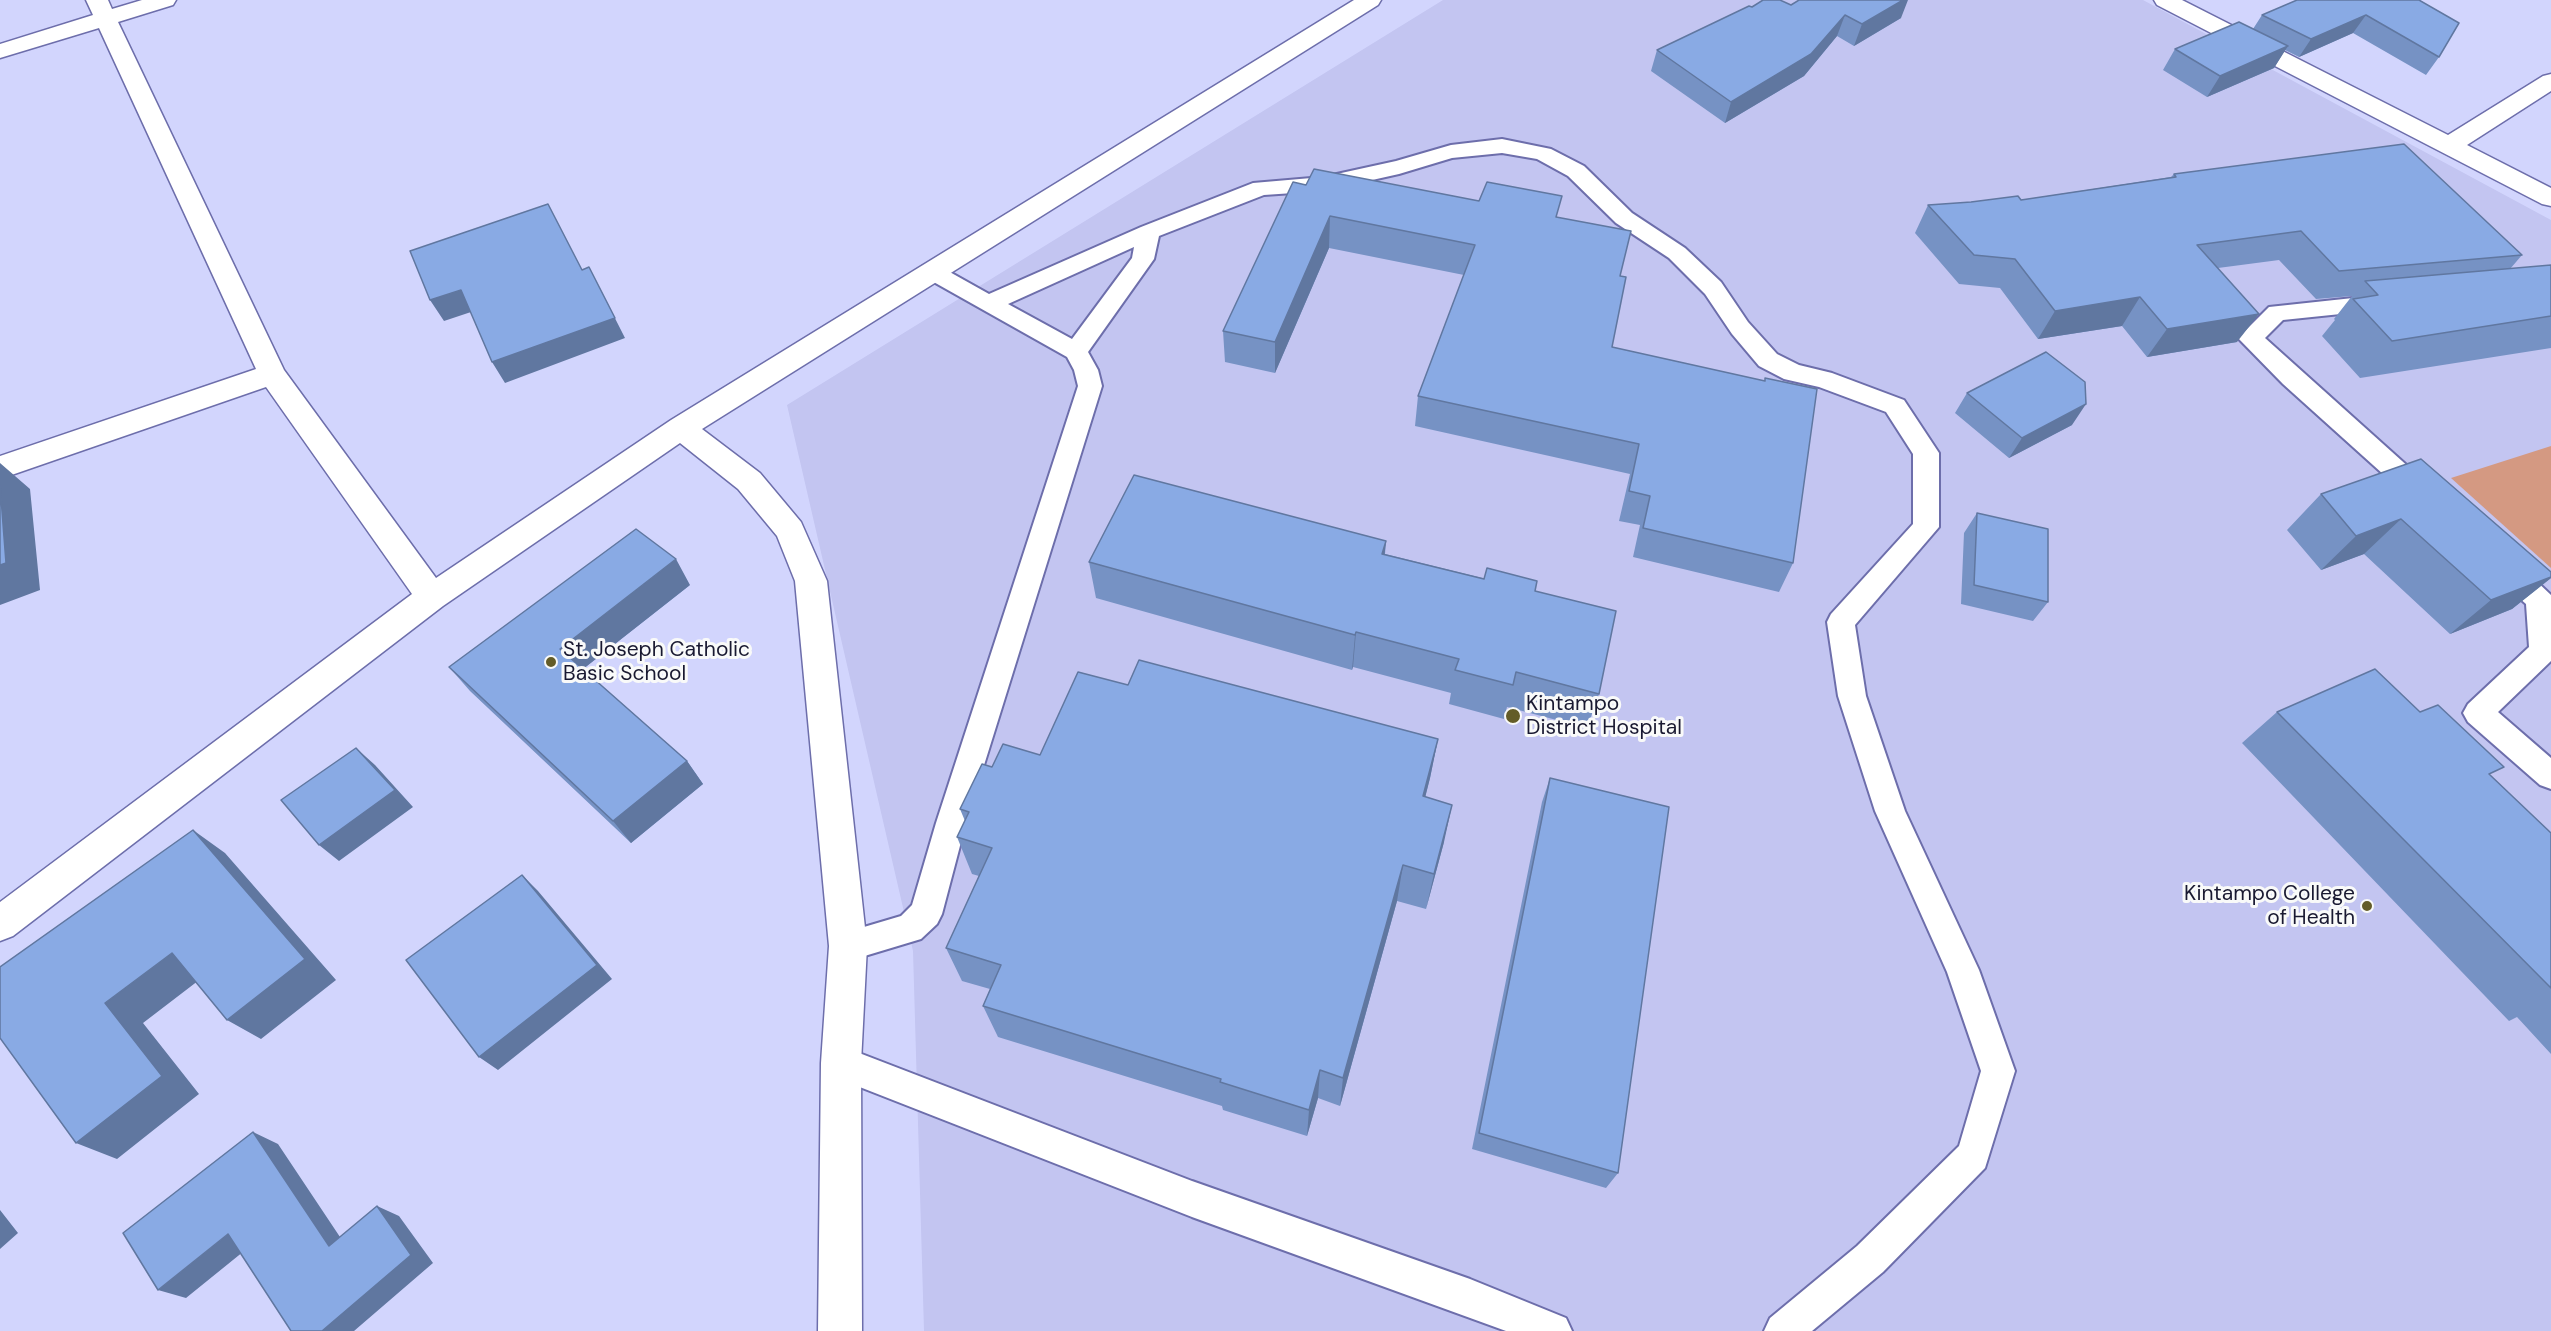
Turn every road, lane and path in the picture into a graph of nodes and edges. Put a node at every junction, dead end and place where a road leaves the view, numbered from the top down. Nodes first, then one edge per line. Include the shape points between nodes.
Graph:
1 (165, 0) edge
2 (1370, 0) edge
3 (2165, 0) edge
4 (100, 9) edge
5 (0, 51) edge
6 (2551, 81) edge
7 (2450, 145) junction
8 (2551, 198) edge
9 (1149, 232) junction
10 (931, 271) junction
11 (2406, 300) edge
12 (988, 304) junction
13 (1076, 351) junction
14 (272, 374) junction
15 (681, 428) junction
16 (0, 468) edge
17 (2443, 513) edge
18 (2487, 553) edge
19 (432, 597) junction
20 (2551, 776) edge
21 (0, 924) edge
22 (848, 946) junction
23 (841, 1064) junction
24 (840, 1331) edge
25 (1553, 1331) edge
26 (1784, 1331) edge

1 - 4 street
2 - 10 street
3 - 7 street
4 - 5 street
4 - 14 street
6 - 7 street
7 - 8 street
9 - 12 lane
9 - 13 lane via 1143,259
9 - 26 lane via 1261,188 1323,184 1450,152 1502,146 1543,154 1576,171 1624,218 1677,253 1713,288 1768,360 1793,373 1823,379 1895,406 1926,453 1926,527 1841,622 1852,696 1890,811 1963,970 1998,1071 1973,1156 1870,1259
10 - 12 lane
10 - 15 street
11 - 17 lane via 2277,313 2250,338
12 - 13 lane
13 - 22 lane via 1090,386 954,812 926,914 910,928
14 - 16 street
14 - 19 street
15 - 19 street
15 - 22 street via 748,482 790,530 810,581
18 - 20 lane via 2540,600 2543,651 2478,713
19 - 21 street
22 - 23 street
23 - 24 street
23 - 25 lane via 1192,1199

